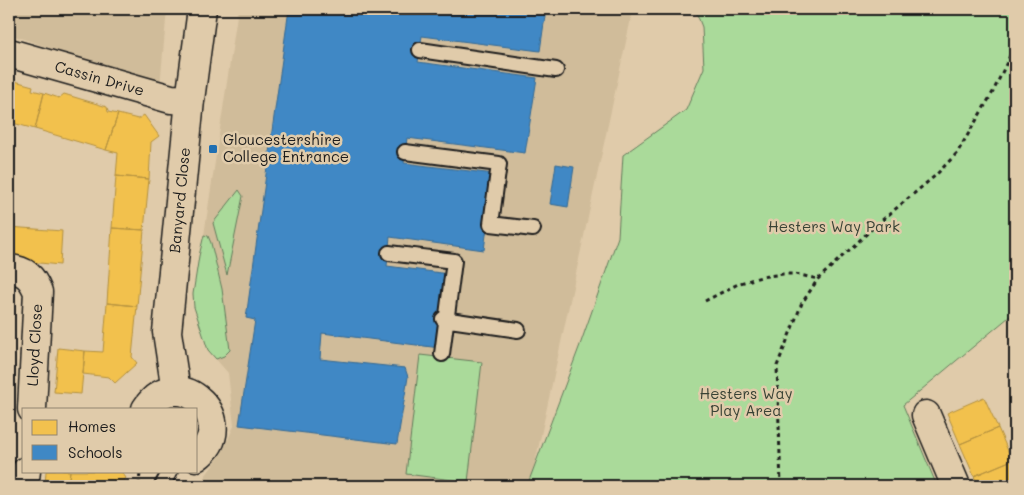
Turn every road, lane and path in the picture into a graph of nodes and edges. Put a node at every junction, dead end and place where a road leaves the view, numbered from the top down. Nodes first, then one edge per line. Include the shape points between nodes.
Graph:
1 (202, 9) edge
2 (1015, 45) edge
3 (420, 50) dead end
4 (9, 53) edge
5 (556, 70) dead end
6 (190, 100) junction
7 (405, 152) dead end
8 (533, 229) dead end
9 (389, 252) dead end
10 (9, 269) edge
11 (818, 279) junction
12 (705, 301) dead end
13 (445, 320) junction
14 (518, 330) dead end
15 (442, 354) dead end
16 (176, 391) junction
17 (32, 408) edge
18 (147, 408) edge
19 (926, 414) dead end
20 (198, 455) edge
21 (26, 472) edge
22 (140, 472) edge
23 (169, 472) edge
24 (24, 486) edge
25 (139, 486) edge
26 (162, 486) edge
27 (781, 486) edge
28 (956, 486) edge

1 - 6 street, Banyard Close
2 - 11 path via 993,92 957,153
3 - 5 lane
4 - 6 street, Cassin Drive via 171,99
6 - 16 street, Banyard Close via 167,332
7 - 8 lane via 499,164 491,224
9 - 13 lane via 454,260
10 - 17 street, Lloyd Close via 23,272 38,292
11 - 12 path via 783,274 750,279
11 - 27 path via 802,304 777,366
13 - 14 lane
13 - 15 lane
16 - 18 street via 152,400
16 - 20 street via 198,398 210,414 212,433 205,449
19 - 28 street
21 - 24 street
22 - 25 path
23 - 26 lane

